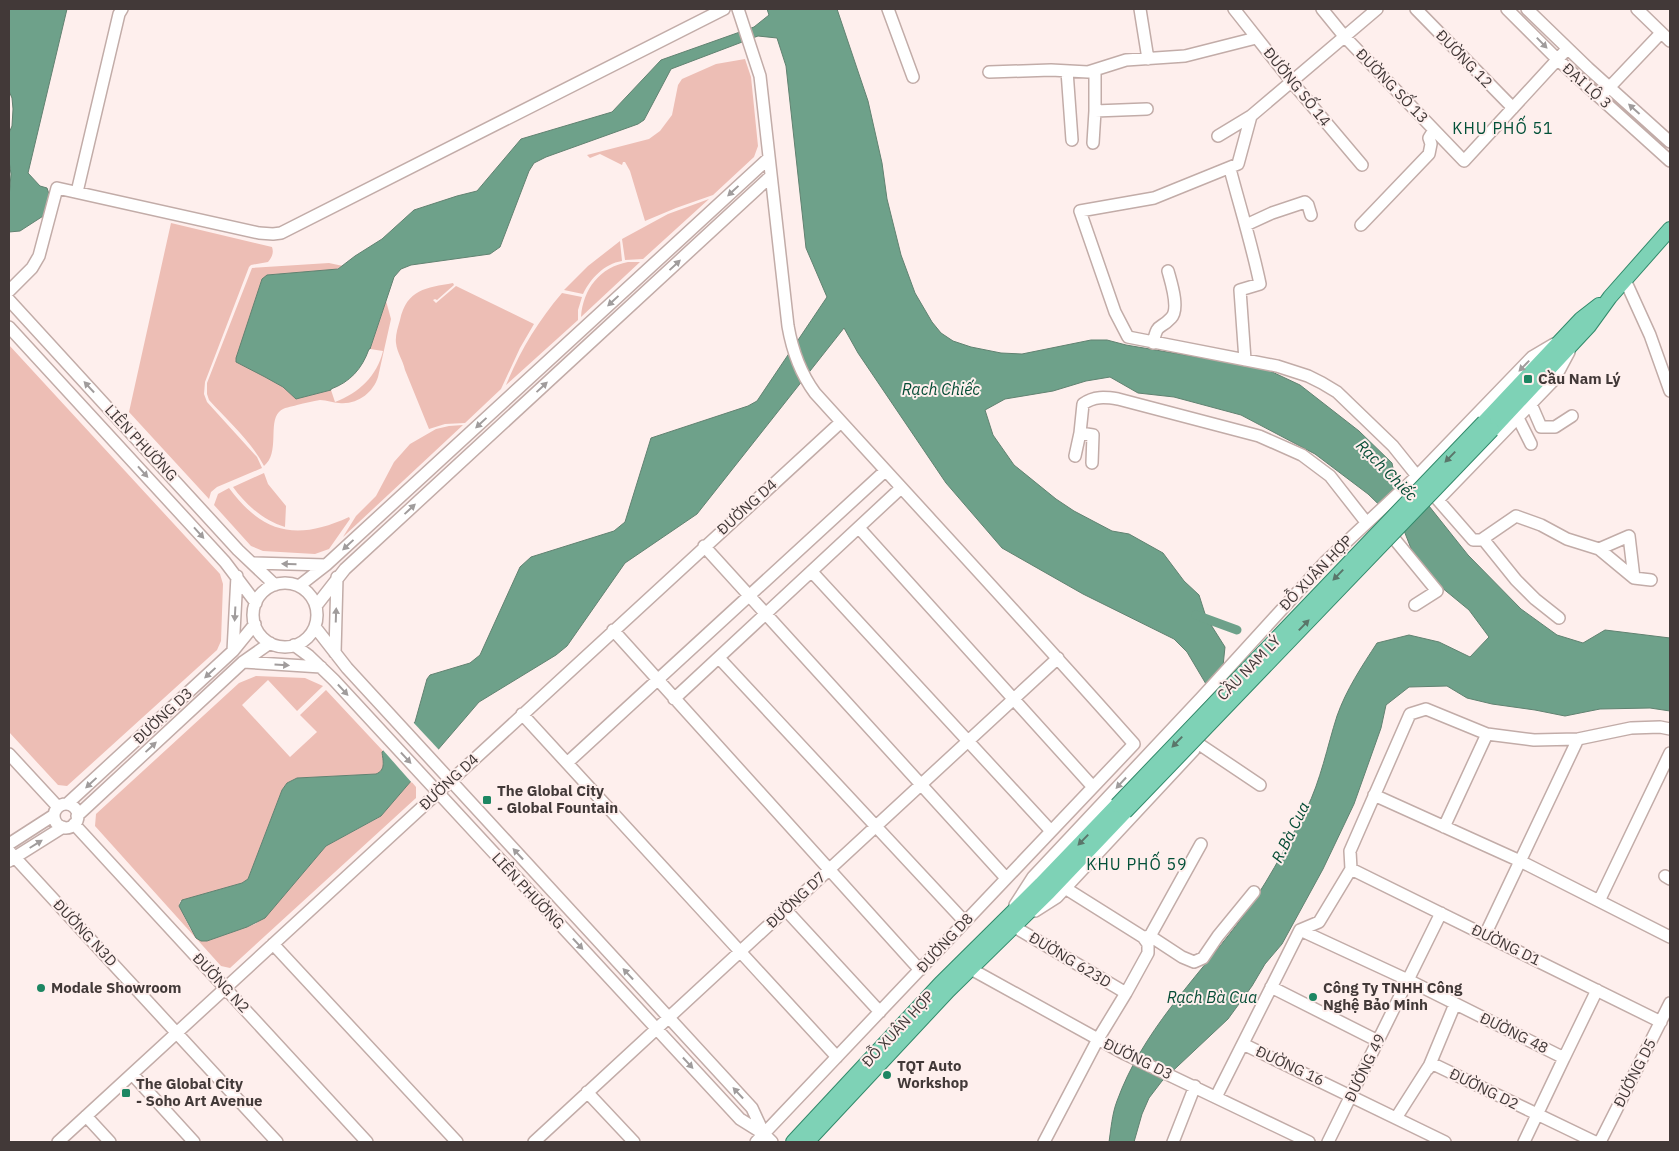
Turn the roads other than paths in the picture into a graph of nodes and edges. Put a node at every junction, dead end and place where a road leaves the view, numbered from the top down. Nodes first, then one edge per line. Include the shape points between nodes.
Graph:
1 (122, 9) edge
2 (724, 9) edge
3 (738, 9) edge
4 (888, 9) edge
5 (1140, 9) edge
6 (1234, 9) edge
7 (1322, 9) edge
8 (1378, 9) edge
9 (1416, 9) edge
10 (1508, 9) edge
11 (1527, 9) edge
12 (1637, 9) edge
13 (1661, 32) junction
14 (1344, 36) junction
15 (1256, 38) junction
16 (1670, 41) edge
17 (1567, 49) junction
18 (1148, 59) junction
19 (1558, 59) junction
20 (1095, 70) junction
21 (1067, 71) junction
22 (989, 72) dead end
23 (913, 77) dead end
24 (1291, 81) junction
25 (1609, 87) junction
26 (1600, 98) junction
27 (1512, 108) junction
28 (1147, 109) dead end
29 (1095, 111) junction
30 (1251, 116) junction
31 (1434, 130) junction
32 (1218, 136) dead end
33 (1072, 140) dead end
34 (1670, 142) edge
35 (1093, 143) dead end
36 (769, 158) junction
37 (1670, 161) edge
38 (1362, 165) dead end
39 (1230, 169) junction
40 (771, 176) junction
41 (77, 192) junction
42 (1311, 215) dead end
43 (1246, 225) junction
44 (1361, 225) dead end
45 (1670, 230) edge
46 (648, 270) junction
47 (1168, 271) dead end
48 (1625, 280) junction
49 (657, 281) junction
50 (9, 291) edge
51 (9, 300) edge
52 (9, 327) edge
53 (1568, 342) junction
54 (1153, 343) junction
55 (58, 353) junction
56 (1245, 360) junction
57 (44, 365) junction
58 (1669, 384) edge
59 (506, 400) junction
60 (1531, 404) junction
61 (515, 412) junction
62 (1572, 416) dead end
63 (1518, 418) junction
64 (841, 422) junction
65 (1080, 433) junction
66 (1531, 444) dead end
67 (1076, 456) dead end
68 (1092, 463) dead end
69 (885, 471) junction
70 (1417, 476) junction
71 (901, 488) junction
72 (1438, 500) junction
73 (1370, 519) junction
74 (366, 528) junction
75 (859, 528) junction
76 (1484, 539) junction
77 (376, 540) junction
78 (704, 546) junction
79 (1599, 549) junction
80 (252, 563) junction
81 (326, 566) junction
82 (812, 572) junction
83 (237, 576) junction
84 (338, 577) junction
85 (1634, 578) junction
86 (1651, 580) dead end
87 (275, 585) junction
88 (299, 586) junction
89 (748, 596) junction
90 (256, 602) junction
91 (316, 606) junction
92 (1415, 606) dead end
93 (765, 615) junction
94 (1559, 618) dead end
95 (255, 624) junction
96 (315, 627) junction
97 (613, 630) junction
98 (270, 643) junction
99 (294, 645) junction
100 (233, 651) junction
101 (335, 653) junction
102 (719, 658) junction
103 (1058, 658) junction
104 (243, 662) junction
105 (321, 667) junction
106 (657, 680) junction
107 (674, 699) junction
108 (1014, 699) junction
109 (1191, 709) junction
110 (522, 714) junction
111 (1670, 729) edge
112 (1487, 734) junction
113 (1578, 739) junction
114 (968, 741) junction
115 (1199, 744) junction
116 (128, 749) junction
117 (1670, 753) edge
118 (9, 754) edge
119 (138, 760) junction
120 (567, 764) junction
121 (451, 780) junction
122 (920, 785) junction
123 (1260, 785) dead end
124 (1093, 787) junction
125 (437, 792) junction
126 (1374, 795) junction
127 (1121, 808) joint
128 (60, 809) junction
129 (71, 822) junction
130 (876, 826) junction
131 (1444, 827) junction
132 (1051, 831) junction
133 (9, 844) edge
134 (1201, 844) dead end
135 (11, 856) edge
136 (1520, 861) junction
137 (828, 869) junction
138 (1351, 869) junction
139 (1006, 878) junction
140 (1065, 888) junction
141 (1254, 892) dead end
142 (1599, 901) junction
143 (785, 909) junction
144 (1441, 913) junction
145 (965, 922) junction
146 (1010, 922) junction
147 (1300, 930) junction
148 (1486, 935) junction
149 (1670, 936) edge
150 (1147, 939) junction
151 (273, 944) junction
152 (740, 952) junction
153 (966, 965) junction
154 (920, 970) junction
155 (1408, 980) junction
156 (1271, 987) junction
157 (226, 988) junction
158 (1597, 990) junction
159 (1126, 993) junction
160 (1670, 1003) edge
161 (1455, 1004) junction
162 (880, 1012) junction
163 (668, 1017) junction
164 (1661, 1022) junction
165 (656, 1028) junction
166 (178, 1034) junction
167 (1098, 1039) junction
168 (1378, 1040) junction
169 (1243, 1044) junction
170 (837, 1058) junction
171 (1564, 1058) junction
172 (1431, 1063) junction
173 (132, 1074) junction
174 (1191, 1084) junction
175 (588, 1092) junction
176 (1351, 1095) junction
177 (1216, 1097) junction
178 (1538, 1115) junction
179 (86, 1116) junction
180 (1396, 1118) junction
181 (764, 1139) edge
182 (538, 1141) edge
183 (58, 1142) edge
184 (110, 1142) edge
185 (194, 1142) edge
186 (278, 1142) edge
187 (367, 1142) edge
188 (457, 1142) edge
189 (634, 1142) edge
190 (792, 1142) edge
191 (807, 1142) edge
192 (1044, 1142) edge
193 (1173, 1142) edge
194 (1310, 1142) edge
195 (1328, 1142) edge
196 (1445, 1142) edge
197 (1524, 1142) edge
198 (1595, 1142) edge
199 (1600, 1142) edge

1 - 41 street
2 - 41 street via 281,233 259,232
3 - 36 street via 760,76
4 - 23 street
5 - 18 street
6 - 15 street, ĐƯỜNG SỐ 14
7 - 14 street, ĐƯỜNG SỐ 13
8 - 14 street
9 - 27 street, ĐƯỜNG 12
10 -> 19 street, ĐẠI LỘ 3
11 - 17 street, ĐẠI LỘ 3
12 - 13 street
13 - 16 street
13 - 25 street
14 - 24 street
14 - 31 street, ĐƯỜNG SỐ 13
15 - 18 street via 1184,56
15 - 24 street, ĐƯỜNG SỐ 14
17 - 19 street
17 - 25 street, ĐẠI LỘ 3
18 - 20 street via 1126,60
19 - 26 street, ĐẠI LỘ 3
19 - 27 street
20 - 21 street
20 - 29 street
21 - 22 street
21 - 33 street
24 - 30 street
24 - 38 street, ĐƯỜNG SỐ 14
25 - 26 street
34 -> 25 street, ĐẠI LỘ 3
26 - 37 street, ĐẠI LỘ 3
27 - 31 street, ĐƯỜNG SỐ 13 via 1464,161
28 - 29 street
29 - 35 street
30 - 32 street
30 - 39 street via 1238,164
31 - 44 street via 1429,138 1429,154
36 - 40 street
36 -> 46 street
39 - 43 street
39 - 54 street via 1154,198 1080,210 1128,337
49 -> 40 street
40 - 64 street via 791,342 806,380
41 - 50 street via 57,188 39,256
42 - 43 street via 1305,202
43 - 56 street via 1260,284 1240,290
45 - 48 main road
46 - 49 street
46 -> 59 street
47 - 54 street via 1174,294 1174,315 1156,330
48 - 53 main road via 1590,326
48 - 58 street
61 -> 49 street
51 - 55 street, LIÊN PHƯỜNG
52 - 57 street, LIÊN PHƯỜNG
53 - 60 street via 1554,380
53 -> 70 street via 1532,357
53 - 127 main road, CẦU NAM LÝ, bridge
54 - 56 street
55 - 57 street
80 -> 55 street, LIÊN PHƯỜNG
56 - 70 street via 1293,370 1336,392 1393,446
57 -> 83 street, LIÊN PHƯỜNG
59 - 61 street
59 -> 74 street
60 - 62 street via 1541,427 1555,427
60 - 63 street
77 -> 61 street
63 - 66 street
63 - 72 street
64 - 69 street
64 - 78 street, ĐƯỜNG D4
65 - 67 street
65 - 68 street via 1093,435
65 - 73 street via 1083,404 1094,398 1107,397 1259,436 1302,456 1330,476
69 - 71 street
69 - 89 street
70 - 72 street
70 - 73 street, ĐỖ XUÂN HỢP
71 - 75 street
71 - 103 street
72 - 76 street via 1473,540
73 - 92 street via 1437,591
73 - 109 street, ĐỖ XUÂN HỢP via 1326,561
74 - 77 street
74 -> 81 street
75 - 82 street
75 - 108 street
76 - 79 street via 1516,516 1567,539
76 - 94 street via 1516,580
77 - 84 street
78 - 89 street
78 - 97 street, ĐƯỜNG D4
79 - 85 street
79 - 85 street via 1629,536
81 -> 80 street
80 - 87 street, LIÊN PHƯỜNG
81 - 88 street
82 - 93 street
82 - 114 street
83 - 90 street, LIÊN PHƯỜNG
83 -> 100 street
84 - 91 street
101 -> 84 street
85 - 86 street
87 - 88 street
87 - 90 street
88 - 91 street
89 - 93 street
89 - 106 street
90 - 95 street
91 - 96 street
93 - 102 street
93 - 122 street
95 - 98 street
95 - 100 street, ĐƯỜNG D3
96 - 99 street via 306,640
96 - 101 street, LIÊN PHƯỜNG
97 - 106 street
97 - 110 street, ĐƯỜNG D4
98 - 99 street
98 - 104 street, ĐƯỜNG D3
99 - 105 street, LIÊN PHƯỜNG
100 -> 116 street, ĐƯỜNG D3
101 - 121 street, LIÊN PHƯỜNG
102 - 107 street
102 - 130 street
103 - 108 street, ĐƯỜNG D7
103 - 124 street, ĐƯỜNG D8 via 1134,744
104 -> 105 street
119 -> 104 street, ĐƯỜNG D3
105 -> 125 street, LIÊN PHƯỜNG
106 - 107 street
106 - 120 street
107 - 137 street
108 - 114 street, ĐƯỜNG D7
108 - 124 street
109 - 115 street, ĐỖ XUÂN HỢP via 1209,730
109 -> 146 street, ĐỖ XUÂN HỢP via 1033,877
110 - 120 street
110 - 121 street, ĐƯỜNG D4
111 - 113 street via 1631,728
112 - 113 street via 1534,740
112 - 126 street via 1426,709 1410,714
112 - 131 street
113 - 136 street
114 - 122 street, ĐƯỜNG D7
114 - 132 street
115 - 123 street
115 - 140 street, ĐỖ XUÂN HỢP
116 - 119 street
116 -> 128 street, ĐƯỜNG D3
117 - 142 street
118 - 128 street
119 - 129 street, ĐƯỜNG D3
120 - 152 street
121 - 125 street, ĐƯỜNG D4
163 -> 121 street, LIÊN PHƯỜNG
122 - 130 street, ĐƯỜNG D7
122 - 139 street
124 - 132 street, ĐƯỜNG D8
125 - 151 street, ĐƯỜNG D4
125 -> 165 street, LIÊN PHƯỜNG
126 - 131 street
126 - 138 street via 1350,851
127 - 146 main road, ĐỖ XUÂN HỢP
128 - 129 street via 57,823
128 - 129 street via 75,808
128 - 133 street, ĐƯỜNG D3
135 -> 129 street, ĐƯỜNG D3
129 - 157 street, ĐƯỜNG N2
130 - 137 street, ĐƯỜNG D7
130 - 145 street
131 - 136 street
132 - 139 street, ĐƯỜNG D8
134 - 150 street
135 - 166 street, ĐƯỜNG N3D
136 - 142 street
136 - 148 street
137 - 143 street, ĐƯỜNG D7
137 - 154 street
138 - 144 street, ĐƯỜNG D1
138 - 147 street via 1319,922
139 - 145 street, ĐƯỜNG D8
140 - 146 street, ĐỖ XUÂN HỢP via 1057,897
140 - 150 street
141 - 150 street via 1203,958 1194,962
142 - 149 street
143 - 152 street, ĐƯỜNG D7
143 - 162 street
144 - 148 street, ĐƯỜNG D1
144 - 155 street, ĐƯỜNG 49
145 - 154 street, ĐƯỜNG D8
146 - 153 main road, ĐỖ XUÂN HỢP
146 - 159 street, ĐƯỜNG 623D
147 - 155 street, ĐƯỜNG 48
147 - 156 street
148 - 158 street, ĐƯỜNG D1
150 - 159 street via 1148,952
151 - 157 street, ĐƯỜNG D4
151 - 188 street
152 - 163 street, ĐƯỜNG D7
152 - 170 street
153 - 167 street, ĐƯỜNG D3
153 - 190 main road, ĐỖ XUÂN HỢP
153 - 191 main road, ĐỖ XUÂN HỢP
154 - 162 street, ĐƯỜNG D8
155 - 161 street, ĐƯỜNG 48
155 - 168 street, ĐƯỜNG 49
156 - 168 street
156 - 169 street
157 - 166 street, ĐƯỜNG D4
157 - 187 street, ĐƯỜNG N2
158 - 164 street, ĐƯỜNG D1
158 - 171 street
159 - 167 street
160 - 164 street, ĐƯỜNG D5
161 - 171 street, ĐƯỜNG 48
161 - 172 street
162 - 170 street, ĐƯỜNG D8
163 - 165 street, ĐƯỜNG D7
181 -> 163 street, LIÊN PHƯỜNG via 752,1108
164 - 199 street, ĐƯỜNG D5
165 - 175 street, ĐƯỜNG D7
165 -> 181 street, LIÊN PHƯỜNG via 740,1119
166 - 173 street, ĐƯỜNG D4
166 - 186 street, ĐƯỜNG N3D
167 - 174 street, ĐƯỜNG D3
167 - 192 street
168 - 176 street, ĐƯỜNG 49
169 - 176 street, ĐƯỜNG 16
169 - 177 street
170 - 181 street, ĐƯỜNG D8
171 - 178 street, ĐƯỜNG 48
172 - 178 street, ĐƯỜNG D2
172 - 180 street
173 - 179 street, ĐƯỜNG D4
173 - 185 street
174 - 177 street, ĐƯỜNG D3
174 - 193 street
175 - 182 street, ĐƯỜNG D7
175 - 189 street
176 - 180 street, ĐƯỜNG 16
176 - 195 street, ĐƯỜNG 49
177 - 194 street, ĐƯỜNG D3
178 - 197 street, ĐƯỜNG 48
178 - 198 street, ĐƯỜNG D2
179 - 183 street, ĐƯỜNG D4
179 - 184 street
180 - 196 street, ĐƯỜNG 16

